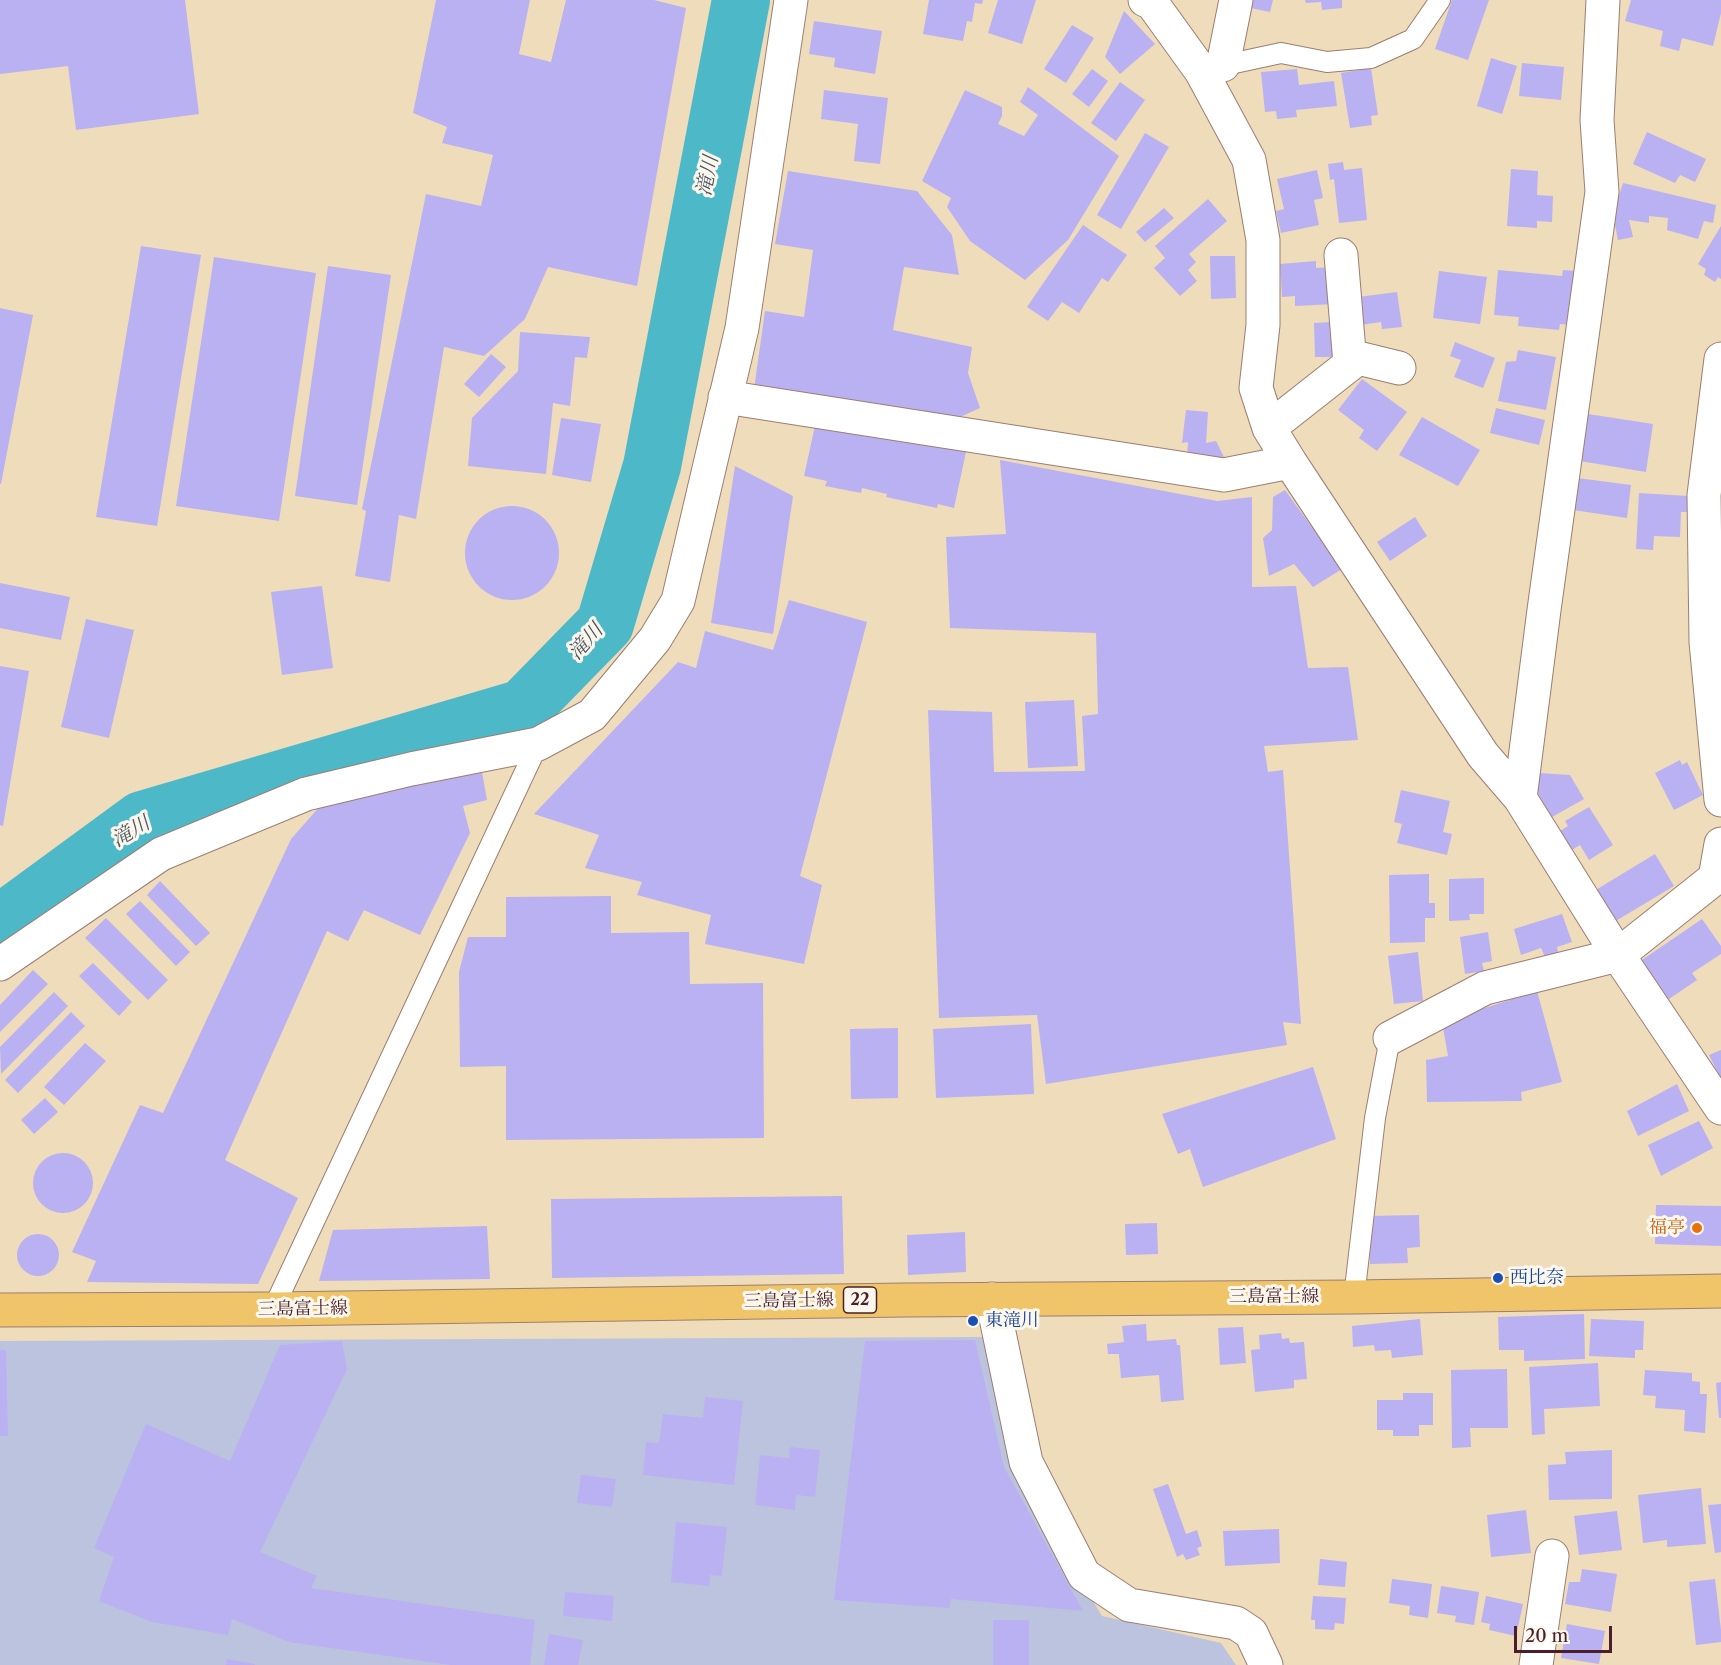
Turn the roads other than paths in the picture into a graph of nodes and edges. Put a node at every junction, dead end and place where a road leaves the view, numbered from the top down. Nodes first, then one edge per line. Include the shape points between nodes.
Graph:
1 (791, 0) edge
2 (1145, 0) edge
3 (1236, 0) edge
4 (1440, 0) edge
5 (1603, 0) edge
6 (1212, 68) junction
7 (1341, 255) dead end
8 (1721, 359) edge
9 (1350, 364) junction
10 (1399, 368) dead end
11 (725, 398) junction
12 (1269, 428) junction
13 (1290, 462) junction
14 (1713, 642) edge
15 (538, 744) junction
16 (1520, 798) junction
17 (1721, 800) edge
18 (1721, 844) edge
19 (1618, 955) junction
20 (0, 963) edge
21 (1390, 1038) joint
22 (1721, 1108) edge
23 (1721, 1291) edge
24 (1353, 1297) junction
25 (992, 1299) junction
26 (273, 1309) junction
27 (0, 1310) edge
28 (1552, 1556) dead end
29 (1266, 1665) edge
30 (1536, 1665) edge

1 - 11 street via 742,328
2 - 6 street
3 - 6 street
4 - 6 lane via 1413,39 1371,58 1327,62 1281,53
5 - 16 street via 1597,120 1602,192
6 - 12 street via 1249,160 1263,240 1263,325 1256,388
7 - 9 street
8 - 14 street via 1704,495
9 - 10 street via 1358,358
9 - 12 street
11 - 13 street via 1224,475
11 - 15 street via 678,601 655,639 592,715
12 - 13 street
13 - 16 street via 1483,755
14 - 17 street
15 - 20 street via 306,794 161,854
15 - 26 lane
16 - 19 street
18 - 19 street via 1715,878
19 - 21 street via 1485,988
19 - 22 street
21 - 24 lane via 1375,1118
23 - 24 main road, 三島富士線 / 22
24 - 25 main road, 三島富士線 / 22
25 - 26 main road, 三島富士線 / 22
25 - 29 street via 1026,1462 1084,1575 1129,1605 1236,1623 1251,1633
26 - 27 main road, 三島富士線 / 22
28 - 30 street

